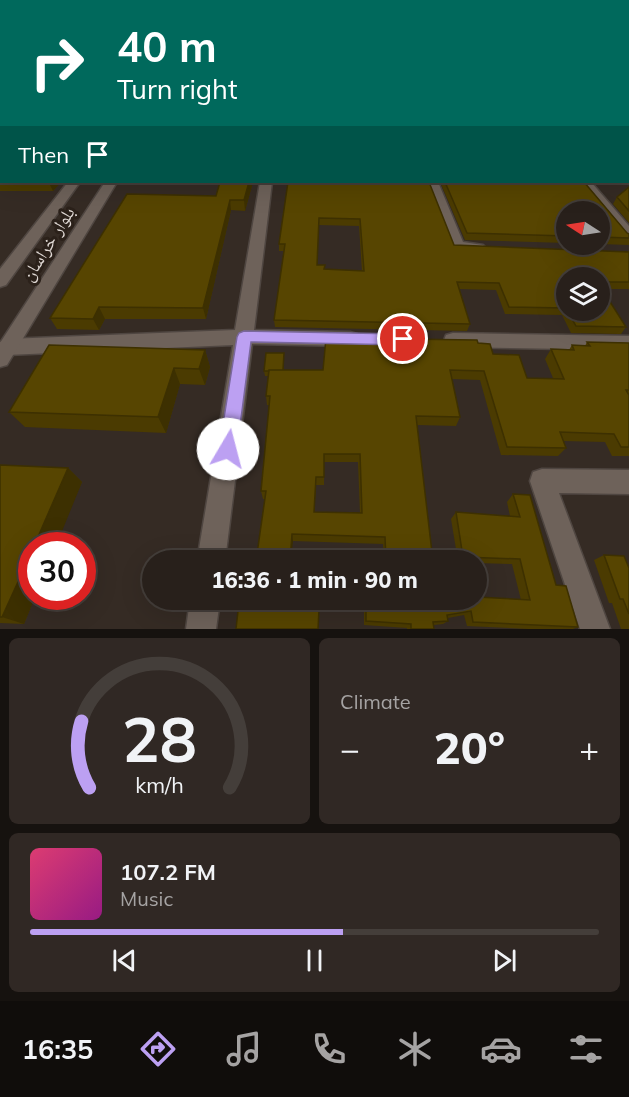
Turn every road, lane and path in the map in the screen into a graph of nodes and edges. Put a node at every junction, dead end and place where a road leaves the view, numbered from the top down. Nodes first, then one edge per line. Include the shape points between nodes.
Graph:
1 (73, 183) edge
2 (110, 183) edge
3 (266, 183) edge
4 (432, 183) edge
5 (586, 183) edge
6 (629, 236) edge
7 (492, 248) edge
8 (0, 281) edge
9 (244, 337) junction
10 (373, 339) edge
11 (431, 340) edge
12 (629, 344) edge
13 (4, 353) edge
14 (629, 482) edge
15 (213, 550) edge
16 (204, 610) edge
17 (201, 629) edge
18 (595, 629) edge

1 - 8 street, بلوار خراسان
2 - 13 street, بلوار خراسان
3 - 9 street
4 - 7 street via 457,247
5 - 6 street
9 - 10 street
9 - 13 street
9 - 15 street
11 - 12 street
14 - 18 street via 542,481
16 - 17 street

